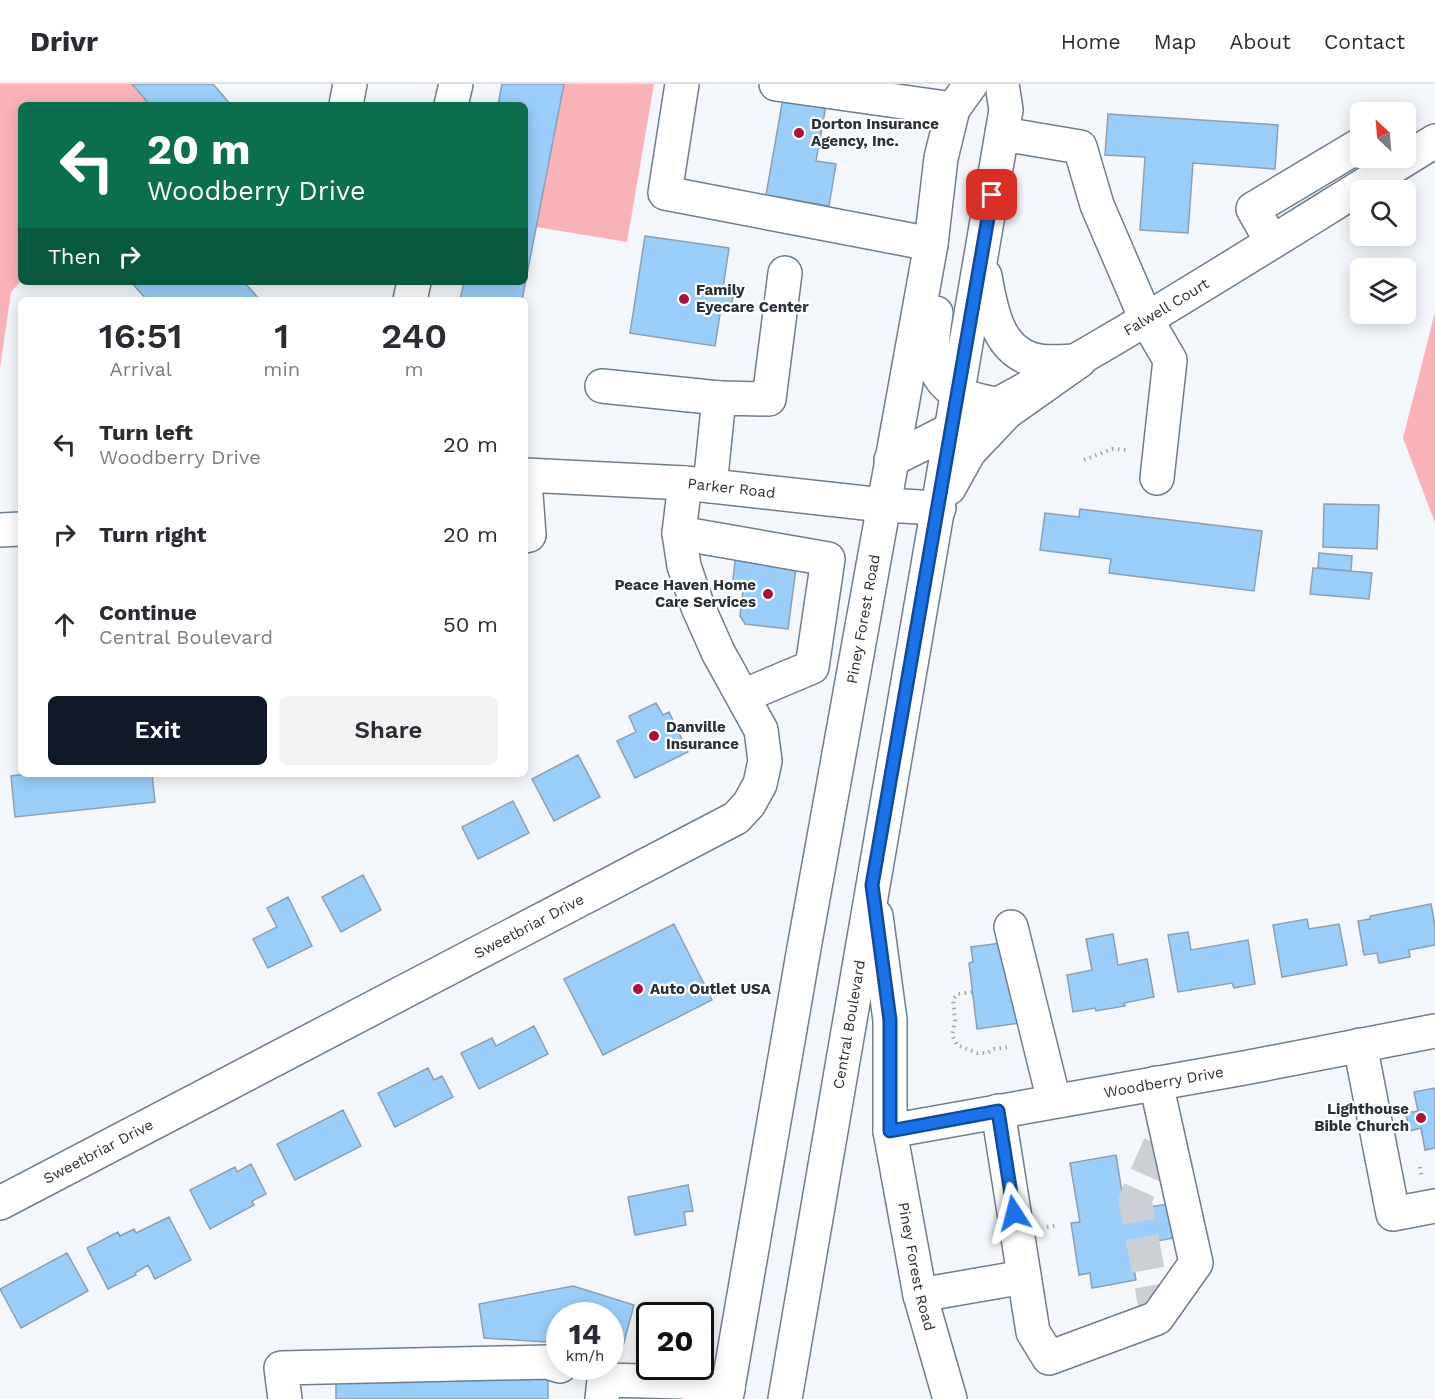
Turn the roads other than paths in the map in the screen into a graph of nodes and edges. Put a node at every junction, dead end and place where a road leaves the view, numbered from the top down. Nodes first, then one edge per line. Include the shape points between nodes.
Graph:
1 (350, 84) edge
2 (456, 84) edge
3 (682, 84) edge
4 (776, 84) edge
5 (1002, 84) edge
6 (962, 97) edge
7 (347, 102) edge
8 (452, 102) edge
9 (1002, 134) junction
10 (1435, 141) edge
11 (1416, 150) edge
12 (1350, 151) edge
13 (942, 158) junction
14 (1380, 168) edge
15 (1272, 242) junction
16 (931, 244) junction
17 (981, 255) junction
18 (785, 273) dead end
19 (1146, 320) junction
20 (1079, 361) junction
21 (602, 386) dead end
22 (958, 393) junction
23 (719, 398) junction
24 (997, 404) junction
25 (952, 430) junction
26 (891, 460) junction
27 (1158, 465) road end
28 (528, 475) edge
29 (698, 484) junction
30 (883, 505) junction
31 (939, 508) junction
32 (18, 529) edge
33 (0, 530) edge
34 (679, 533) junction
35 (743, 696) junction
36 (872, 885) junction
37 (1011, 927) dead end
38 (1435, 1031) edge
39 (1360, 1045) junction
40 (1156, 1083) junction
41 (1054, 1101) junction
42 (998, 1111) junction
43 (890, 1131) junction
44 (0, 1203) edge
45 (1435, 1206) edge
46 (1024, 1276) junction
47 (920, 1295) junction
48 (546, 1362) edge
49 (587, 1380) edge
50 (603, 1389) edge
51 (727, 1394) edge
52 (285, 1399) edge
53 (785, 1399) edge
54 (950, 1399) edge

1 - 7 main road
2 - 8 main road
3 - 16 main road via 665,193
4 - 6 main road
5 - 9 main road via 1006,110
6 - 13 main road, Piney Forest Road
9 - 17 main road
9 - 19 main road via 1080,147 1097,205
10 - 11 main road, Falwell Court
12 - 15 main road via 1253,209
13 - 16 main road, Piney Forest Road
13 - 22 main road via 959,188 932,349 934,367 941,379
14 - 15 main road, Falwell Court
15 - 19 main road, Falwell Court
16 - 26 main road, Piney Forest Road
17 - 20 main road via 991,309 999,330 1014,351 1039,361
17 - 22 main road
18 - 23 main road via 769,399
19 - 20 main road, Falwell Court
19 - 27 main road via 1170,360
20 - 24 main road, Falwell Court
20 - 31 main road via 1007,412 969,452
21 - 23 main road
22 - 24 main road
22 - 25 main road
23 - 29 main road, Sweetbriar Drive
24 - 25 main road, Falwell Court
25 - 26 main road, Falwell Court
25 - 31 main road
26 - 30 main road, Piney Forest Road
28 - 29 main road, Parker Road
29 - 30 main road, Parker Road
29 - 34 main road, Sweetbriar Drive
30 - 31 main road, Parker Road
30 - 51 main road, Piney Forest Road
31 - 36 main road, Central Boulevard
32 - 33 main road
34 - 35 main road, Sweetbriar Drive via 684,566 698,607
34 - 35 main road via 828,559 812,667
35 - 44 main road, Sweetbriar Drive via 761,730 765,761 760,784 736,818
36 - 43 main road, Piney Forest Road via 890,1020
36 - 53 main road, Central Boulevard
37 - 41 main road
38 - 39 main road, Woodberry Drive
39 - 40 main road, Woodberry Drive
39 - 45 main road via 1392,1214
40 - 41 main road, Woodberry Drive
40 - 46 main road via 1196,1263 1157,1318 1049,1358 1033,1332
41 - 42 main road, Woodberry Drive
42 - 43 main road, Woodberry Drive
42 - 46 main road
43 - 47 main road, Piney Forest Road
46 - 47 main road
47 - 54 main road, Piney Forest Road
48 - 52 main road via 281,1368
49 - 50 main road
50 - 51 main road via 683,1382

